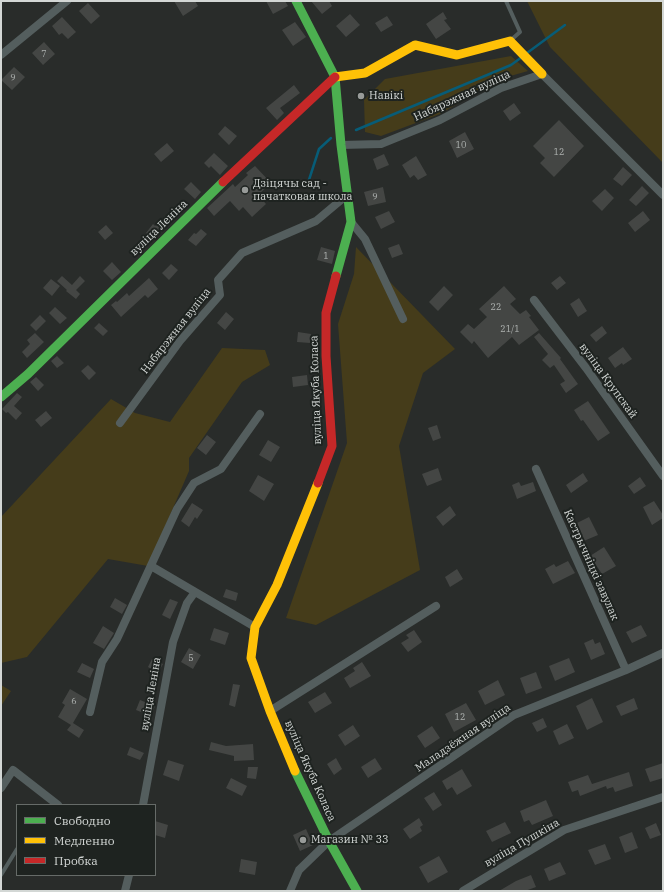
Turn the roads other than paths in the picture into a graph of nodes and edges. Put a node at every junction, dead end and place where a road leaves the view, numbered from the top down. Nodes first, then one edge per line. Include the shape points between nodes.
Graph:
1 (67, 1) edge
2 (296, 1) edge
3 (506, 1) edge
4 (510, 41) junction
5 (1, 55) edge
6 (542, 74) junction
7 (335, 77) junction
8 (341, 146) junction
9 (347, 195) junction
10 (663, 196) edge
11 (351, 222) junction
12 (534, 300) dead end
13 (403, 319) dead end
14 (1, 397) edge
15 (260, 414) dead end
16 (120, 423) dead end
17 (536, 469) dead end
18 (663, 476) edge
19 (151, 566) junction
20 (195, 592) junction
21 (436, 606) dead end
22 (255, 627) junction
23 (663, 653) edge
24 (626, 670) junction
25 (270, 711) junction
26 (90, 712) dead end
27 (1, 788) edge
28 (663, 797) edge
29 (55, 804) edge
30 (143, 804) edge
31 (329, 841) junction
32 (16, 851) edge
33 (1, 875) edge
34 (129, 876) edge
35 (125, 891) edge
36 (290, 891) edge
37 (357, 891) edge
38 (463, 891) edge

1 - 5 street
2 - 7 street
3 - 4 lane via 520,32
4 - 6 street
4 - 7 street via 457,55 415,45 365,72
6 - 8 street, Набярэжная вуліца via 501,88 440,120 381,144
6 - 10 street
7 - 8 street, вуліца Якуба Коласа
7 - 14 street, вуліца Леніна via 203,201 28,374
8 - 9 street, вуліца Якуба Коласа
9 - 11 street, вуліца Якуба Коласа
9 - 16 street, Набярэжная вуліца via 316,221 242,252 218,280 220,295 180,341
11 - 13 street via 365,239
11 - 22 street, вуліца Якуба Коласа via 326,313 332,446 286,564
12 - 18 street, вуліца Крупскай
15 - 19 street via 222,469 194,483 177,509
17 - 24 street, Кастрычніцкі завулак
19 - 20 street
19 - 26 street via 117,639 102,662
20 - 22 street
20 - 30 street, вуліца Леніна via 172,642
21 - 25 street
22 - 25 street, вуліца Якуба Коласа via 251,658
23 - 24 street, Маладзёжная вуліца
24 - 31 street, Маладзёжная вуліца via 514,715
25 - 31 street, вуліца Якуба Коласа via 297,776
27 - 29 street via 13,770
28 - 38 street, вуліца Пушкіна via 564,830
31 - 36 street via 299,870
31 - 37 street, вуліца Якуба Коласа
32 - 33 lane
34 - 35 street

